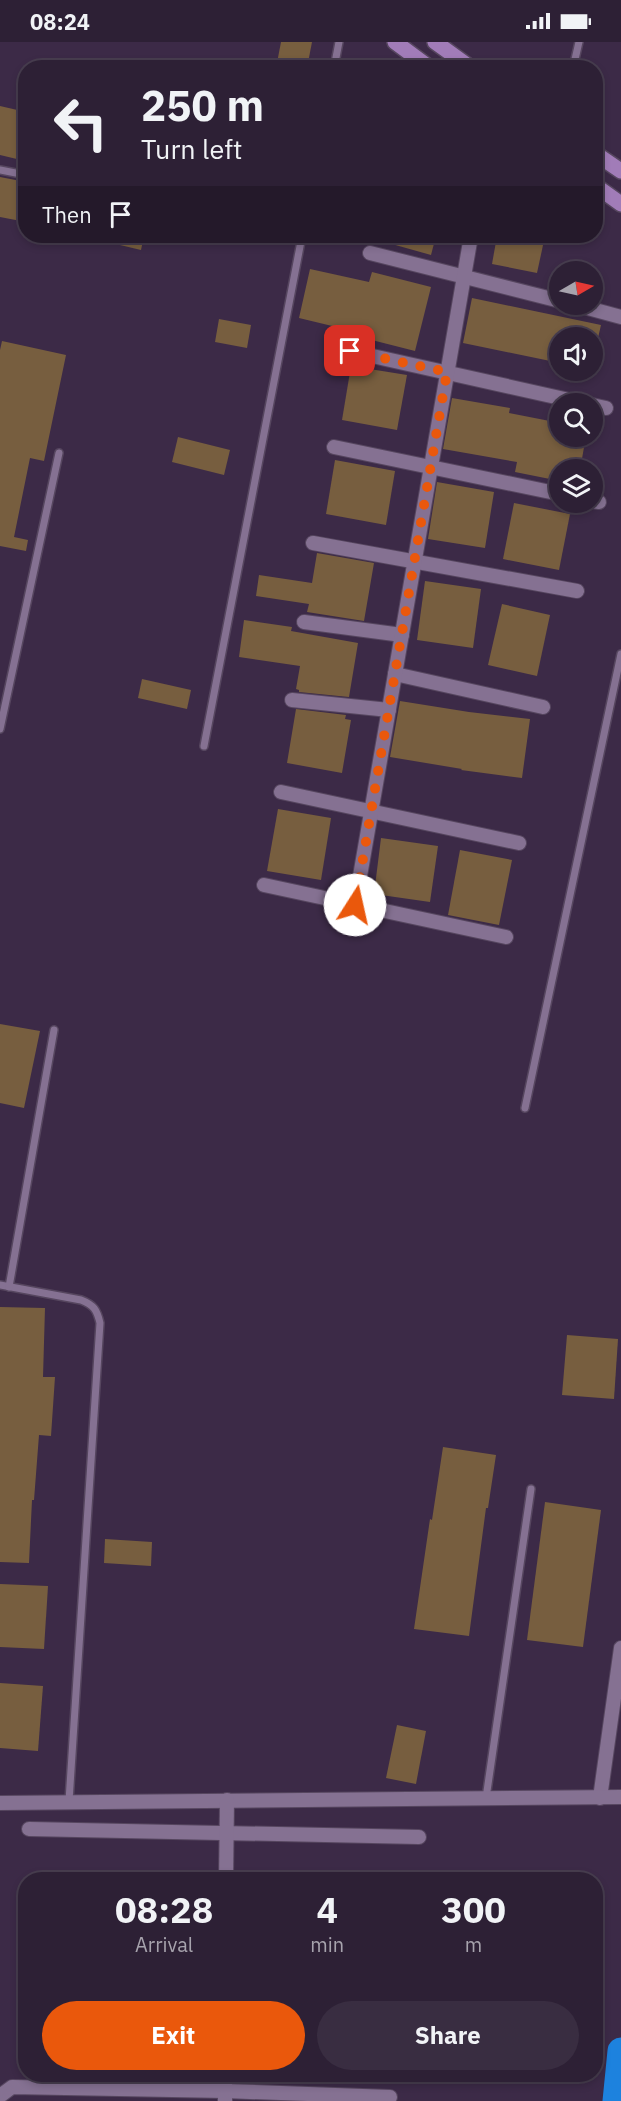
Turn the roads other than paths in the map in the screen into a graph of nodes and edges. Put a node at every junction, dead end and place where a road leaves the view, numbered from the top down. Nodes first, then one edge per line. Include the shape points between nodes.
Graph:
1 (339, 42) edge
2 (395, 42) edge
3 (579, 42) edge
4 (438, 43) edge
5 (336, 60) edge
6 (419, 60) edge
7 (460, 60) edge
8 (575, 60) edge
9 (603, 159) edge
10 (0, 170) edge
11 (621, 171) edge
12 (18, 173) edge
13 (603, 191) edge
14 (621, 204) edge
15 (301, 243) edge
16 (470, 243) edge
17 (370, 253) dead end
18 (464, 276) junction
19 (549, 298) edge
20 (603, 312) edge
21 (621, 317) edge
22 (350, 351) dead end
23 (447, 372) junction
24 (549, 395) edge
25 (334, 447) dead end
26 (59, 453) dead end
27 (431, 468) junction
28 (549, 492) edge
29 (313, 543) dead end
30 (415, 561) junction
31 (577, 591) dead end
32 (304, 622) dead end
33 (402, 635) junction
34 (621, 654) edge
35 (395, 674) junction
36 (292, 700) dead end
37 (543, 707) dead end
38 (389, 710) junction
39 (0, 729) edge
40 (204, 746) dead end
41 (281, 792) dead end
42 (371, 811) junction
43 (519, 843) dead end
44 (264, 885) dead end
45 (355, 905) junction
46 (506, 937) dead end
47 (54, 1030) dead end
48 (525, 1108) dead end
49 (0, 1285) edge
50 (9, 1287) junction
51 (531, 1489) dead end
52 (621, 1648) edge
53 (617, 1704) edge
54 (621, 1797) edge
55 (486, 1798) junction
56 (600, 1798) junction
57 (227, 1800) junction
58 (69, 1801) junction
59 (0, 1803) edge
60 (29, 1828) dead end
61 (227, 1831) junction
62 (419, 1837) dead end
63 (226, 1872) edge
64 (0, 2096) edge
65 (225, 2096) edge
66 (390, 2097) dead end

1 - 5 lane
2 - 6 main road
3 - 8 lane
4 - 7 main road
9 - 11 main road
10 - 12 lane
13 - 14 main road
15 - 40 lane
16 - 18 street
17 - 18 street
18 - 19 street
18 - 23 street
20 - 21 street
22 - 23 street
23 - 24 street
23 - 27 street
25 - 27 street
26 - 39 lane
27 - 28 street
27 - 30 street
29 - 30 street
30 - 31 street
30 - 33 street
32 - 33 street
33 - 35 street
34 - 48 lane
35 - 37 street
35 - 38 street
36 - 38 street
38 - 42 street
41 - 42 street
42 - 43 street
42 - 45 street
44 - 45 street
45 - 46 street
47 - 50 lane
49 - 50 lane
50 - 58 lane via 81,1300 97,1311 100,1323
51 - 55 lane
52 - 53 street
53 - 56 street
54 - 56 street
55 - 56 street
55 - 57 street
57 - 58 street
57 - 61 street
58 - 59 street
60 - 61 street
61 - 62 street
61 - 63 street
64 - 65 street via 12,2087
65 - 66 street

